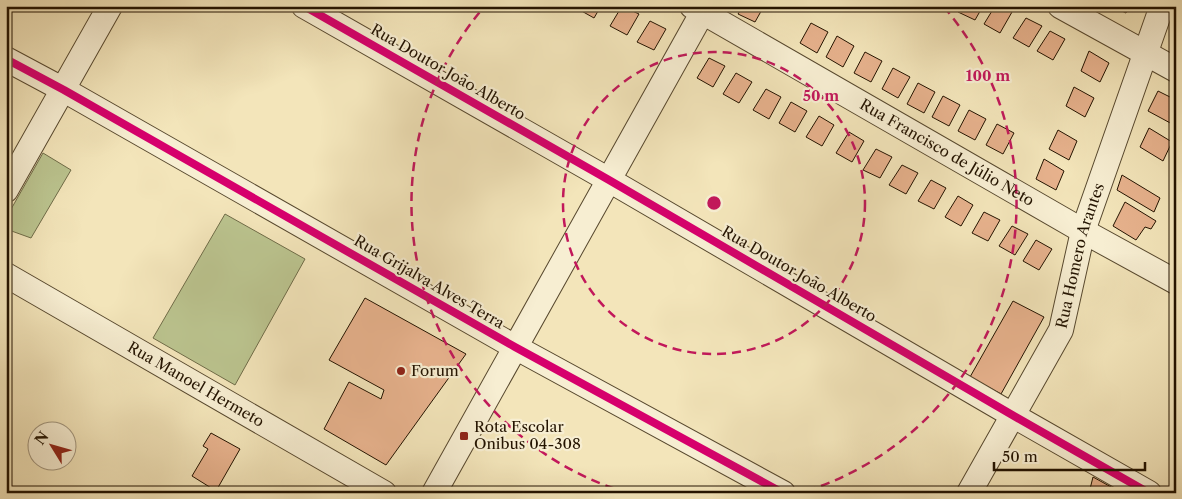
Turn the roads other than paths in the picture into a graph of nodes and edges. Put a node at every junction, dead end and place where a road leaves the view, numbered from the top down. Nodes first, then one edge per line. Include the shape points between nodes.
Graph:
1 (110, 6) edge
2 (304, 6) edge
3 (1060, 6) edge
4 (1162, 6) edge
5 (700, 8) edge
6 (1144, 52) junction
7 (6, 59) edge
8 (1176, 70) edge
9 (64, 90) junction
10 (609, 180) junction
11 (6, 190) edge
12 (1083, 230) junction
13 (6, 275) edge
14 (1176, 282) edge
15 (515, 347) junction
16 (1014, 416) junction
17 (384, 493) edge
18 (434, 493) edge
19 (783, 493) edge
20 (969, 493) edge
21 (1149, 493) edge

1 - 9 street
2 - 10 street, Rua Doutor João Alberto
3 - 6 street
4 - 6 street, Rua Homero Arantes
5 - 10 street
5 - 12 street, Rua Francisco de Júlio Neto
6 - 8 street
6 - 12 street, Rua Homero Arantes
7 - 9 street, Rua Grijalva Alves Terra
9 - 11 street
9 - 15 street, Rua Grijalva Alves Terra
10 - 15 street
10 - 16 street, Rua Doutor João Alberto
12 - 14 street, Rua Francisco de Júlio Neto
12 - 16 street, Rua Homero Arantes via 1061,330
13 - 17 street, Rua Manoel Hermeto
15 - 18 street
15 - 19 street, Rua Grijalva Alves Terra
16 - 20 street, Rua Homero Arantes
16 - 21 street, Rua Doutor João Alberto

